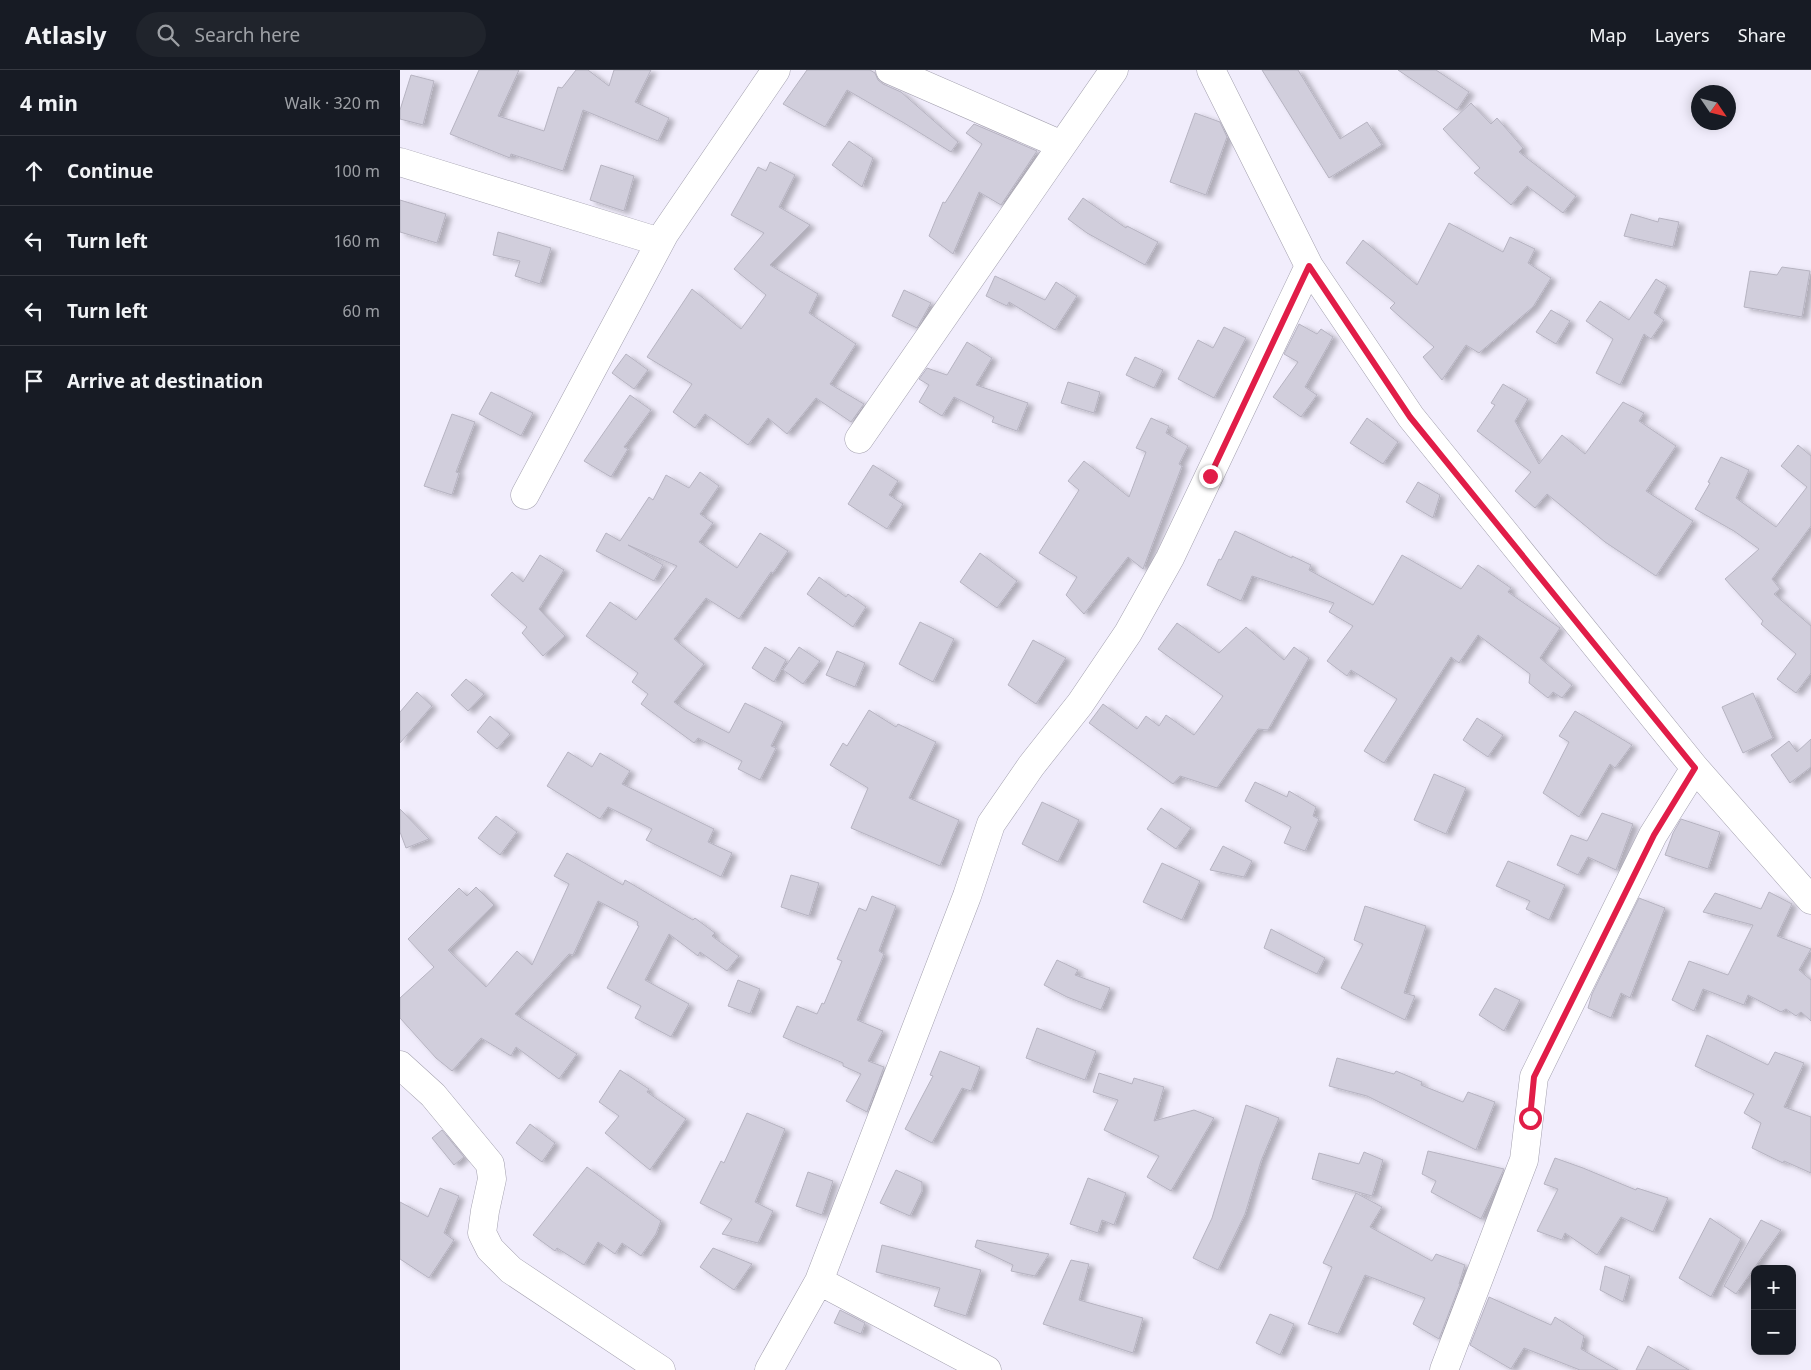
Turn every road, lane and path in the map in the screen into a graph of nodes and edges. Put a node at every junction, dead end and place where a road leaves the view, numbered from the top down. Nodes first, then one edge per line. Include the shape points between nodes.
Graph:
1 (776, 70) edge
2 (890, 70) edge
3 (1114, 70) edge
4 (1211, 70) edge
5 (1062, 144) junction
6 (400, 162) edge
7 (660, 242) junction
8 (1309, 266) junction
9 (859, 439) dead end
10 (525, 495) dead end
11 (1695, 768) junction
12 (1811, 900) edge
13 (400, 1065) edge
14 (819, 1281) junction
15 (661, 1370) edge
16 (769, 1370) edge
17 (987, 1370) edge
18 (1444, 1370) edge

1 - 7 street
2 - 5 street
3 - 5 street
4 - 8 street
5 - 9 street
6 - 7 street
7 - 10 street
8 - 11 street via 1410,417
8 - 14 street via 1170,558 1128,633 991,824
11 - 12 street
11 - 18 street via 1654,835 1534,1077 1524,1160
13 - 15 street via 433,1096 490,1164 492,1179 482,1233 490,1249 511,1270
14 - 16 street
14 - 17 street

